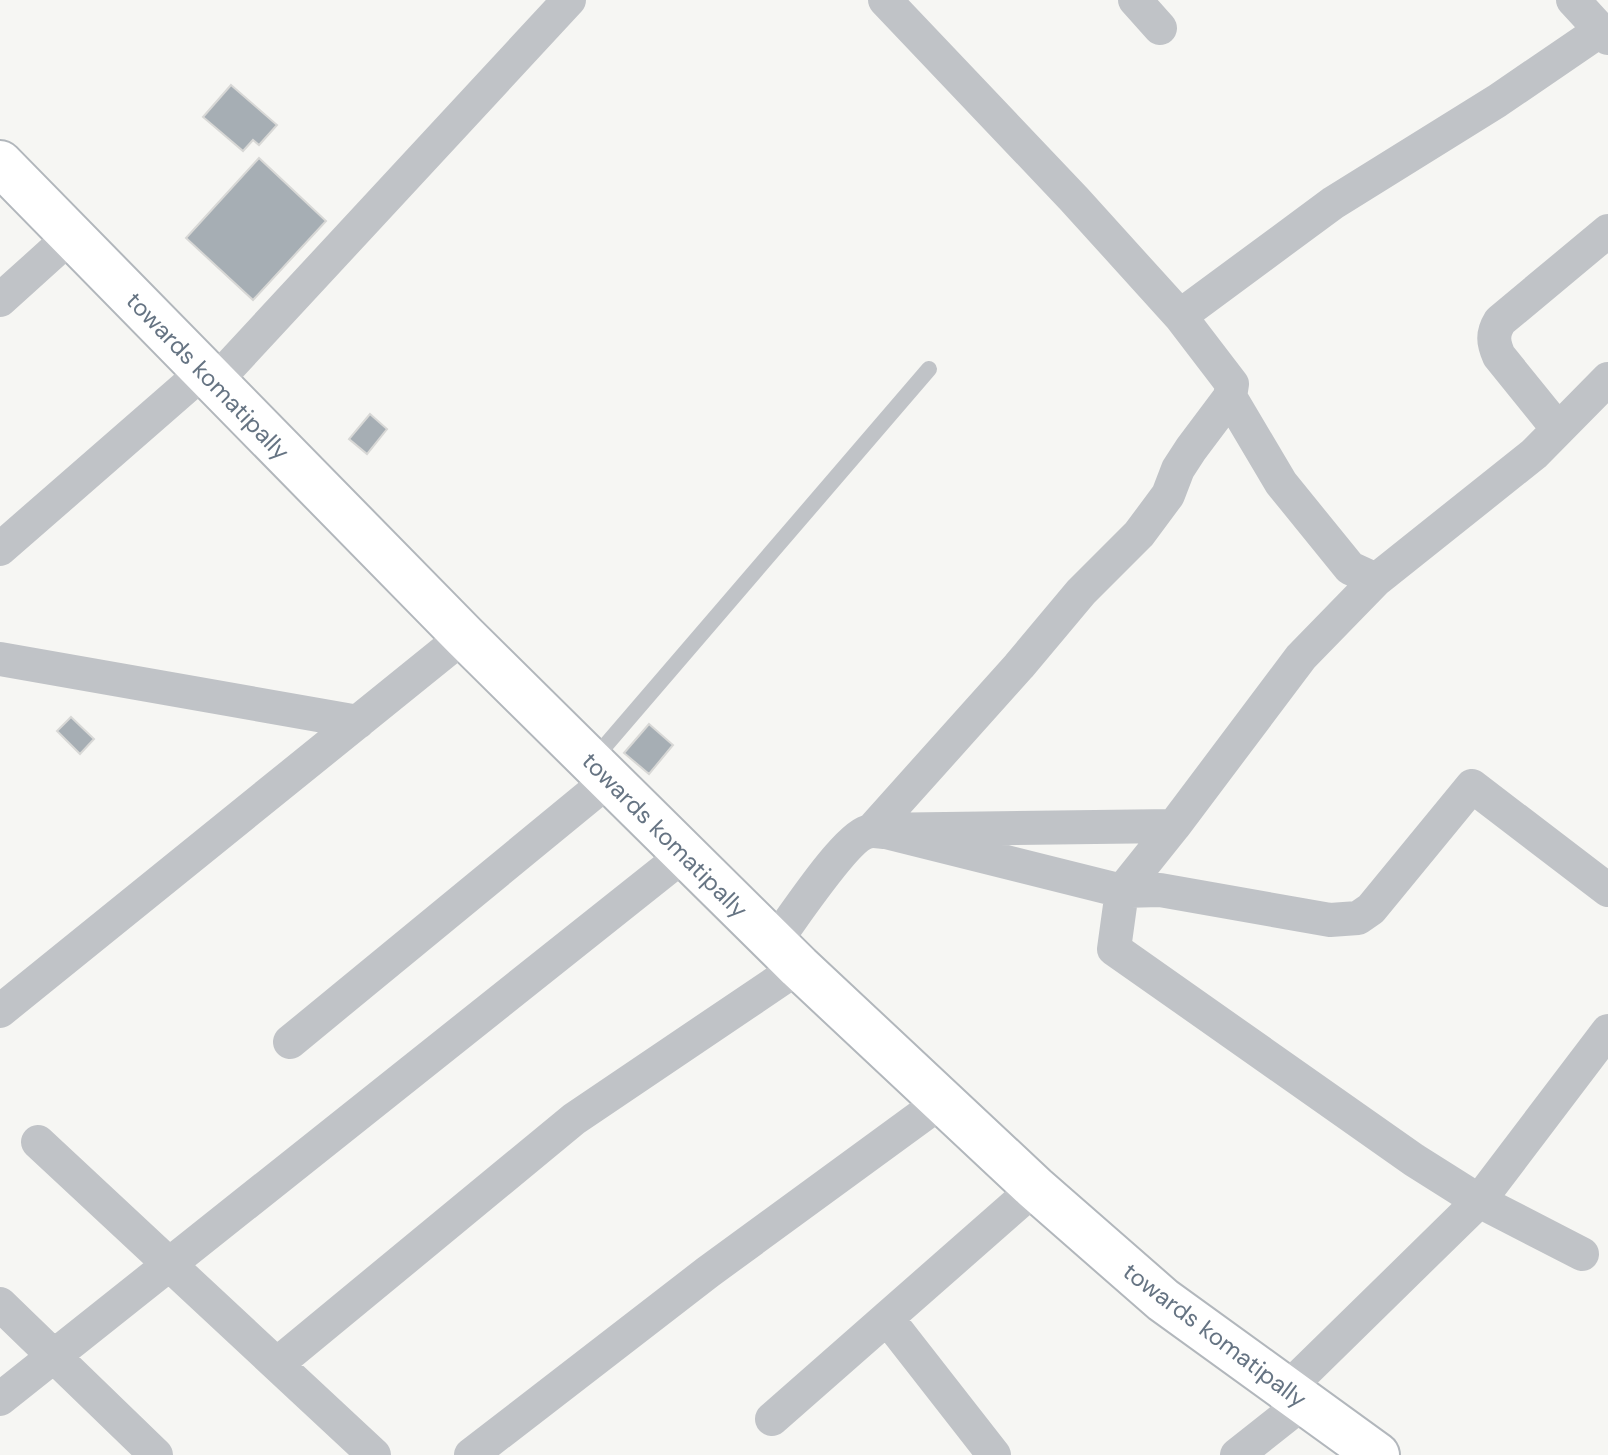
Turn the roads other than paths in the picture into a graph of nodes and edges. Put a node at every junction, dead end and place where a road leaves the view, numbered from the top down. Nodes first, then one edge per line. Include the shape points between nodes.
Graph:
1 (569, 0) edge
2 (885, 0) edge
3 (1135, 0) edge
4 (1573, 0) edge
5 (1160, 28) dead end
6 (1604, 34) edge
7 (0, 163) edge
8 (1608, 231) edge
9 (71, 236) junction
10 (0, 300) edge
11 (1180, 316) junction
12 (929, 369) dead end
13 (209, 378) junction
14 (1608, 379) edge
15 (1230, 397) junction
16 (1558, 429) junction
17 (0, 549) edge
18 (1376, 580) junction
19 (464, 636) junction
20 (0, 659) edge
21 (358, 722) junction
22 (601, 770) junction
23 (1174, 826) junction
24 (685, 854) junction
25 (1608, 890) edge
26 (1122, 891) junction
27 (787, 955) junction
28 (0, 1011) edge
29 (1608, 1031) edge
30 (290, 1042) dead end
31 (942, 1101) junction
32 (38, 1142) dead end
33 (1035, 1188) junction
34 (1479, 1201) junction
35 (1582, 1254) dead end
36 (171, 1263) junction
37 (0, 1304) edge
38 (887, 1318) junction
39 (52, 1357) junction
40 (277, 1364) junction
41 (1295, 1396) junction
42 (0, 1399) edge
43 (772, 1419) dead end
44 (156, 1455) edge
45 (374, 1455) edge
46 (471, 1455) edge
47 (994, 1455) edge
48 (1237, 1455) edge
49 (1377, 1455) edge

1 - 13 street
2 - 11 street
3 - 5 street
4 - 6 street
6 - 11 street via 1333,203
7 - 9 street, towards komatipally
8 - 16 street via 1500,321 1493,333 1499,356
9 - 10 street
9 - 13 street, towards komatipally
11 - 15 street via 1232,384
12 - 22 lane
13 - 17 street
13 - 19 street, towards komatipally
14 - 16 street
15 - 18 street via 1281,483 1350,568
15 - 23 street via 1139,534 1081,592 872,830
16 - 18 street
18 - 23 street via 1301,657
19 - 21 street
19 - 22 street, towards komatipally
20 - 21 street
21 - 28 street
22 - 24 street, towards komatipally
22 - 30 street
23 - 26 street
24 - 27 street, towards komatipally
24 - 36 street
25 - 26 street via 1472,786 1358,918 1330,920 1160,890
26 - 27 street via 869,831 841,854
26 - 34 street via 1114,949
27 - 31 street, towards komatipally
27 - 40 street via 574,1119
29 - 34 street
31 - 33 street, towards komatipally
31 - 46 street
32 - 36 street
33 - 38 street
33 - 41 street, towards komatipally via 1163,1300
34 - 35 street
34 - 41 street
36 - 39 street
36 - 40 street
37 - 39 street
38 - 43 street
38 - 47 street
39 - 42 street
39 - 44 street
40 - 45 street
41 - 48 street
41 - 49 street, towards komatipally

